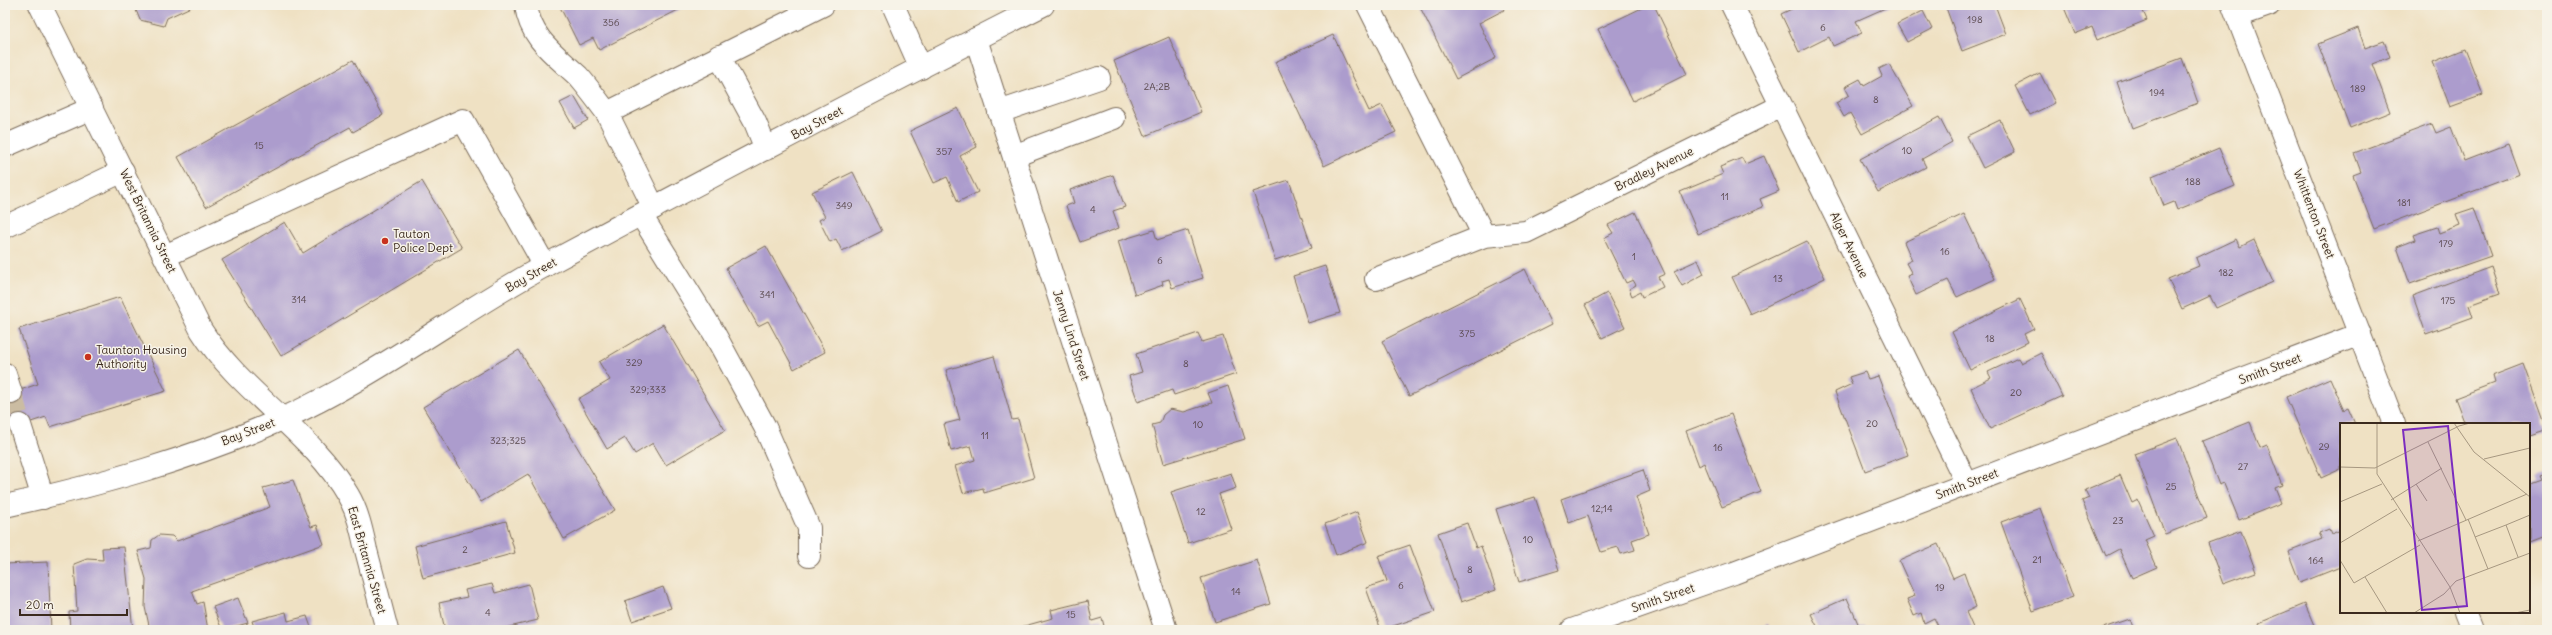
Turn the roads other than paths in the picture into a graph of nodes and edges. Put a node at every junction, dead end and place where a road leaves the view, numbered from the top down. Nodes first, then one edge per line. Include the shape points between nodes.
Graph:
1 (40, 5) edge
2 (526, 5) edge
3 (823, 5) edge
4 (893, 5) edge
5 (1043, 5) edge
6 (1368, 5) edge
7 (1732, 5) edge
8 (2269, 5) edge
9 (2235, 10) edge
10 (976, 40) junction
11 (719, 56) junction
12 (921, 68) junction
13 (1099, 78) dead end
14 (1782, 106) junction
15 (92, 108) junction
16 (607, 112) junction
17 (999, 112) junction
18 (1114, 118) dead end
19 (5, 146) edge
20 (766, 149) junction
21 (1014, 156) junction
22 (123, 171) junction
23 (647, 212) junction
24 (5, 227) edge
25 (1484, 236) junction
26 (165, 256) junction
27 (545, 266) junction
28 (1376, 279) dead end
29 (2360, 334) junction
30 (282, 419) junction
31 (2394, 423) edge
32 (20, 425) tunnel mouth
33 (1966, 484) junction
34 (43, 498) junction
35 (5, 506) edge
36 (809, 556) dead end
37 (2465, 613) edge
38 (387, 630) edge
39 (1166, 630) edge
40 (1572, 630) edge
41 (2472, 630) edge

1 - 15 street, West Britannia Street
2 - 16 street via 539,38 559,61 576,75
3 - 11 street
4 - 12 street
5 - 10 street, Bay Street
6 - 25 street
7 - 14 street, Alger Avenue
8 - 9 street
9 - 29 street, Whittenton Street
10 - 12 street, Bay Street
10 - 17 street, Jenny Lind Street
11 - 16 street
11 - 20 street via 755,122
12 - 20 street, Bay Street
13 - 17 street
14 - 25 street, Bradley Avenue via 1526,232
14 - 33 street, Alger Avenue
15 - 19 street
15 - 22 street, West Britannia Street
16 - 23 street
17 - 21 street, Jenny Lind Street
18 - 21 street
20 - 23 street, Bay Street
21 - 39 street, Jenny Lind Street
22 - 24 street
22 - 26 street, West Britannia Street
23 - 27 street, Bay Street
23 - 36 street via 765,427 809,528
25 - 28 street
26 - 27 street via 463,120
26 - 30 street, West Britannia Street via 201,330 213,348 238,377
27 - 30 street, Bay Street via 349,384
29 - 31 street, Whittenton Street
29 - 33 street, Smith Street
30 - 34 street, Bay Street via 167,464
30 - 38 street, East Britannia Street via 321,457 349,496 359,522
32 - 34 street
33 - 40 street, Smith Street via 1734,573
34 - 35 street, Bay Street
37 - 41 street

